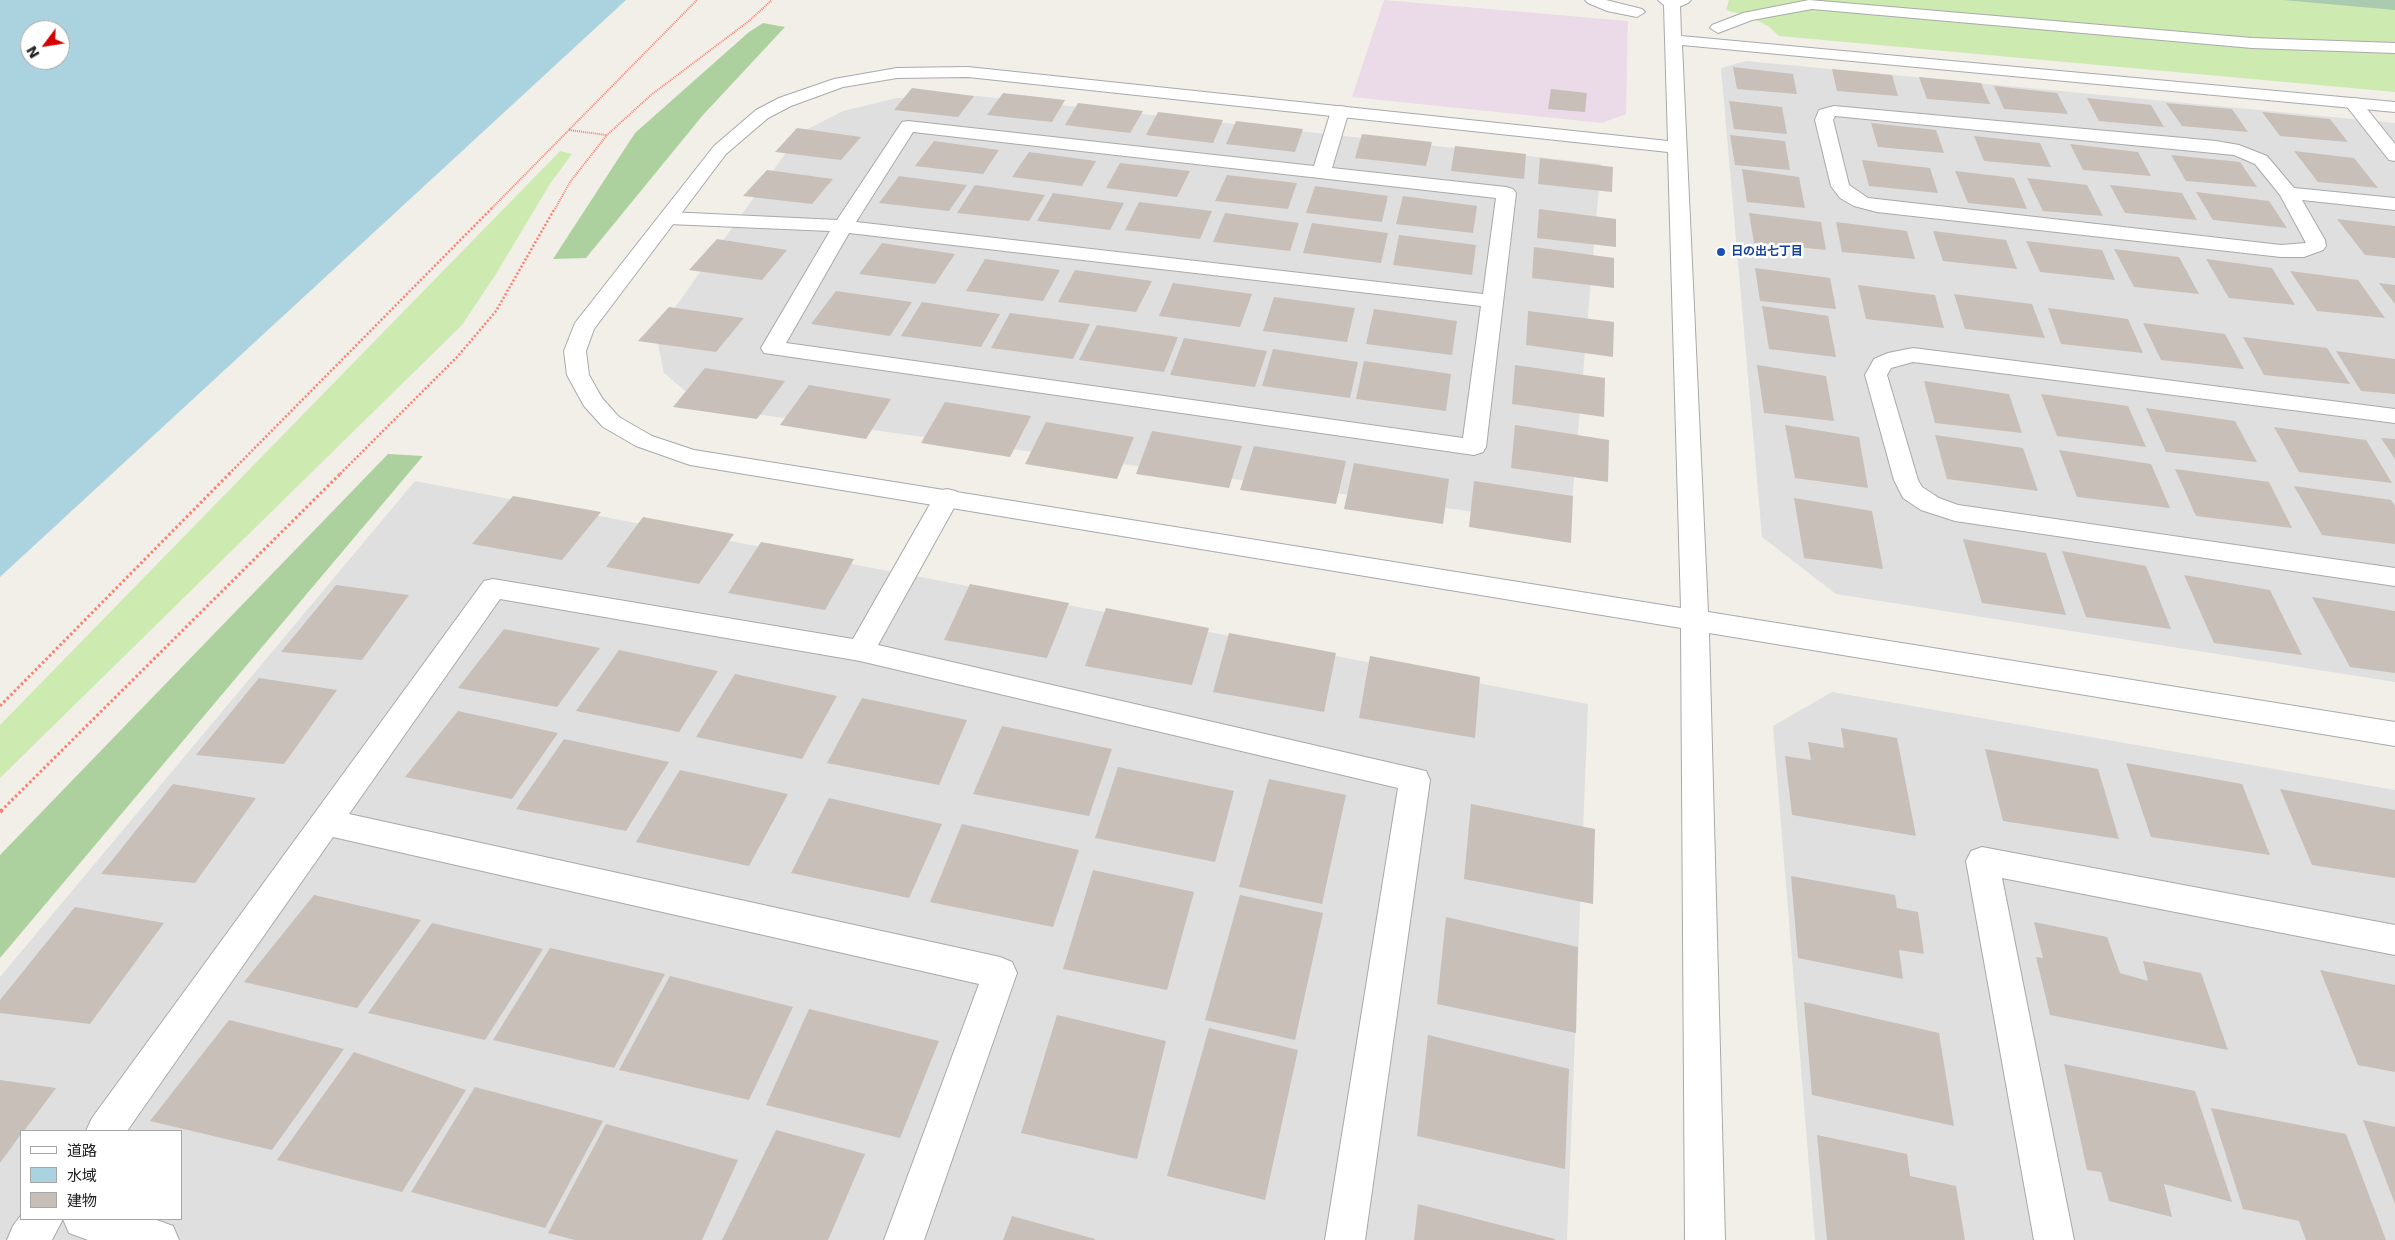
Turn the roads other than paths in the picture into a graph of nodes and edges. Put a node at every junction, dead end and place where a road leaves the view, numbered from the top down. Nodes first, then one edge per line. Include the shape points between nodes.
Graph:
1 (1593, 0) edge
2 (1674, 2) edge
3 (1637, 12) dead end
4 (1718, 28) dead end
5 (1674, 40) junction
6 (2395, 48) edge
7 (2352, 103) junction
8 (2395, 107) edge
9 (1340, 111) junction
10 (1677, 147) junction
11 (2395, 156) edge
12 (1322, 171) junction
13 (2288, 193) junction
14 (2395, 204) edge
15 (669, 218) junction
16 (843, 226) junction
17 (1492, 301) junction
18 (2395, 416) edge
19 (947, 497) junction
20 (2395, 577) edge
21 (1695, 621) junction
22 (860, 651) junction
23 (2395, 734) edge
24 (326, 822) junction
25 (2395, 940) edge
26 (106, 1130) edge
27 (42, 1220) edge
28 (87, 1220) edge
29 (27, 1240) edge
30 (159, 1240) edge
31 (904, 1240) edge
32 (1345, 1240) edge
33 (1705, 1240) edge
34 (2054, 1240) edge

1 - 3 street
2 - 5 street
4 - 6 street via 1748,16 1812,4 2252,43
5 - 7 street
5 - 10 street
7 - 8 street
7 - 11 street
9 - 10 street
9 - 12 street
9 - 15 street via 968,72 897,73 870,77 811,91 762,114 720,150
10 - 21 street
12 - 16 street via 908,126
12 - 17 street via 1506,193
13 - 13 street via 2315,240 2316,246 2304,251 1877,206 1861,202 1840,186 1824,120 1825,114 1848,111 2216,146 2239,150 2261,160
13 - 14 street
15 - 16 street
15 - 19 street via 583,328 575,351 578,375 592,401 611,422 644,441 690,457
16 - 17 street
16 - 17 street via 772,348 1474,447
18 - 20 street via 1913,355 1882,364 1876,375 1906,480 1912,492 1930,504 1955,513
19 - 21 street
19 - 22 street
21 - 23 street
21 - 33 street
22 - 24 street via 492,588
22 - 32 street via 1415,780
24 - 26 street
24 - 31 street via 1000,973
25 - 34 street via 1982,861
27 - 29 street
28 - 30 street

